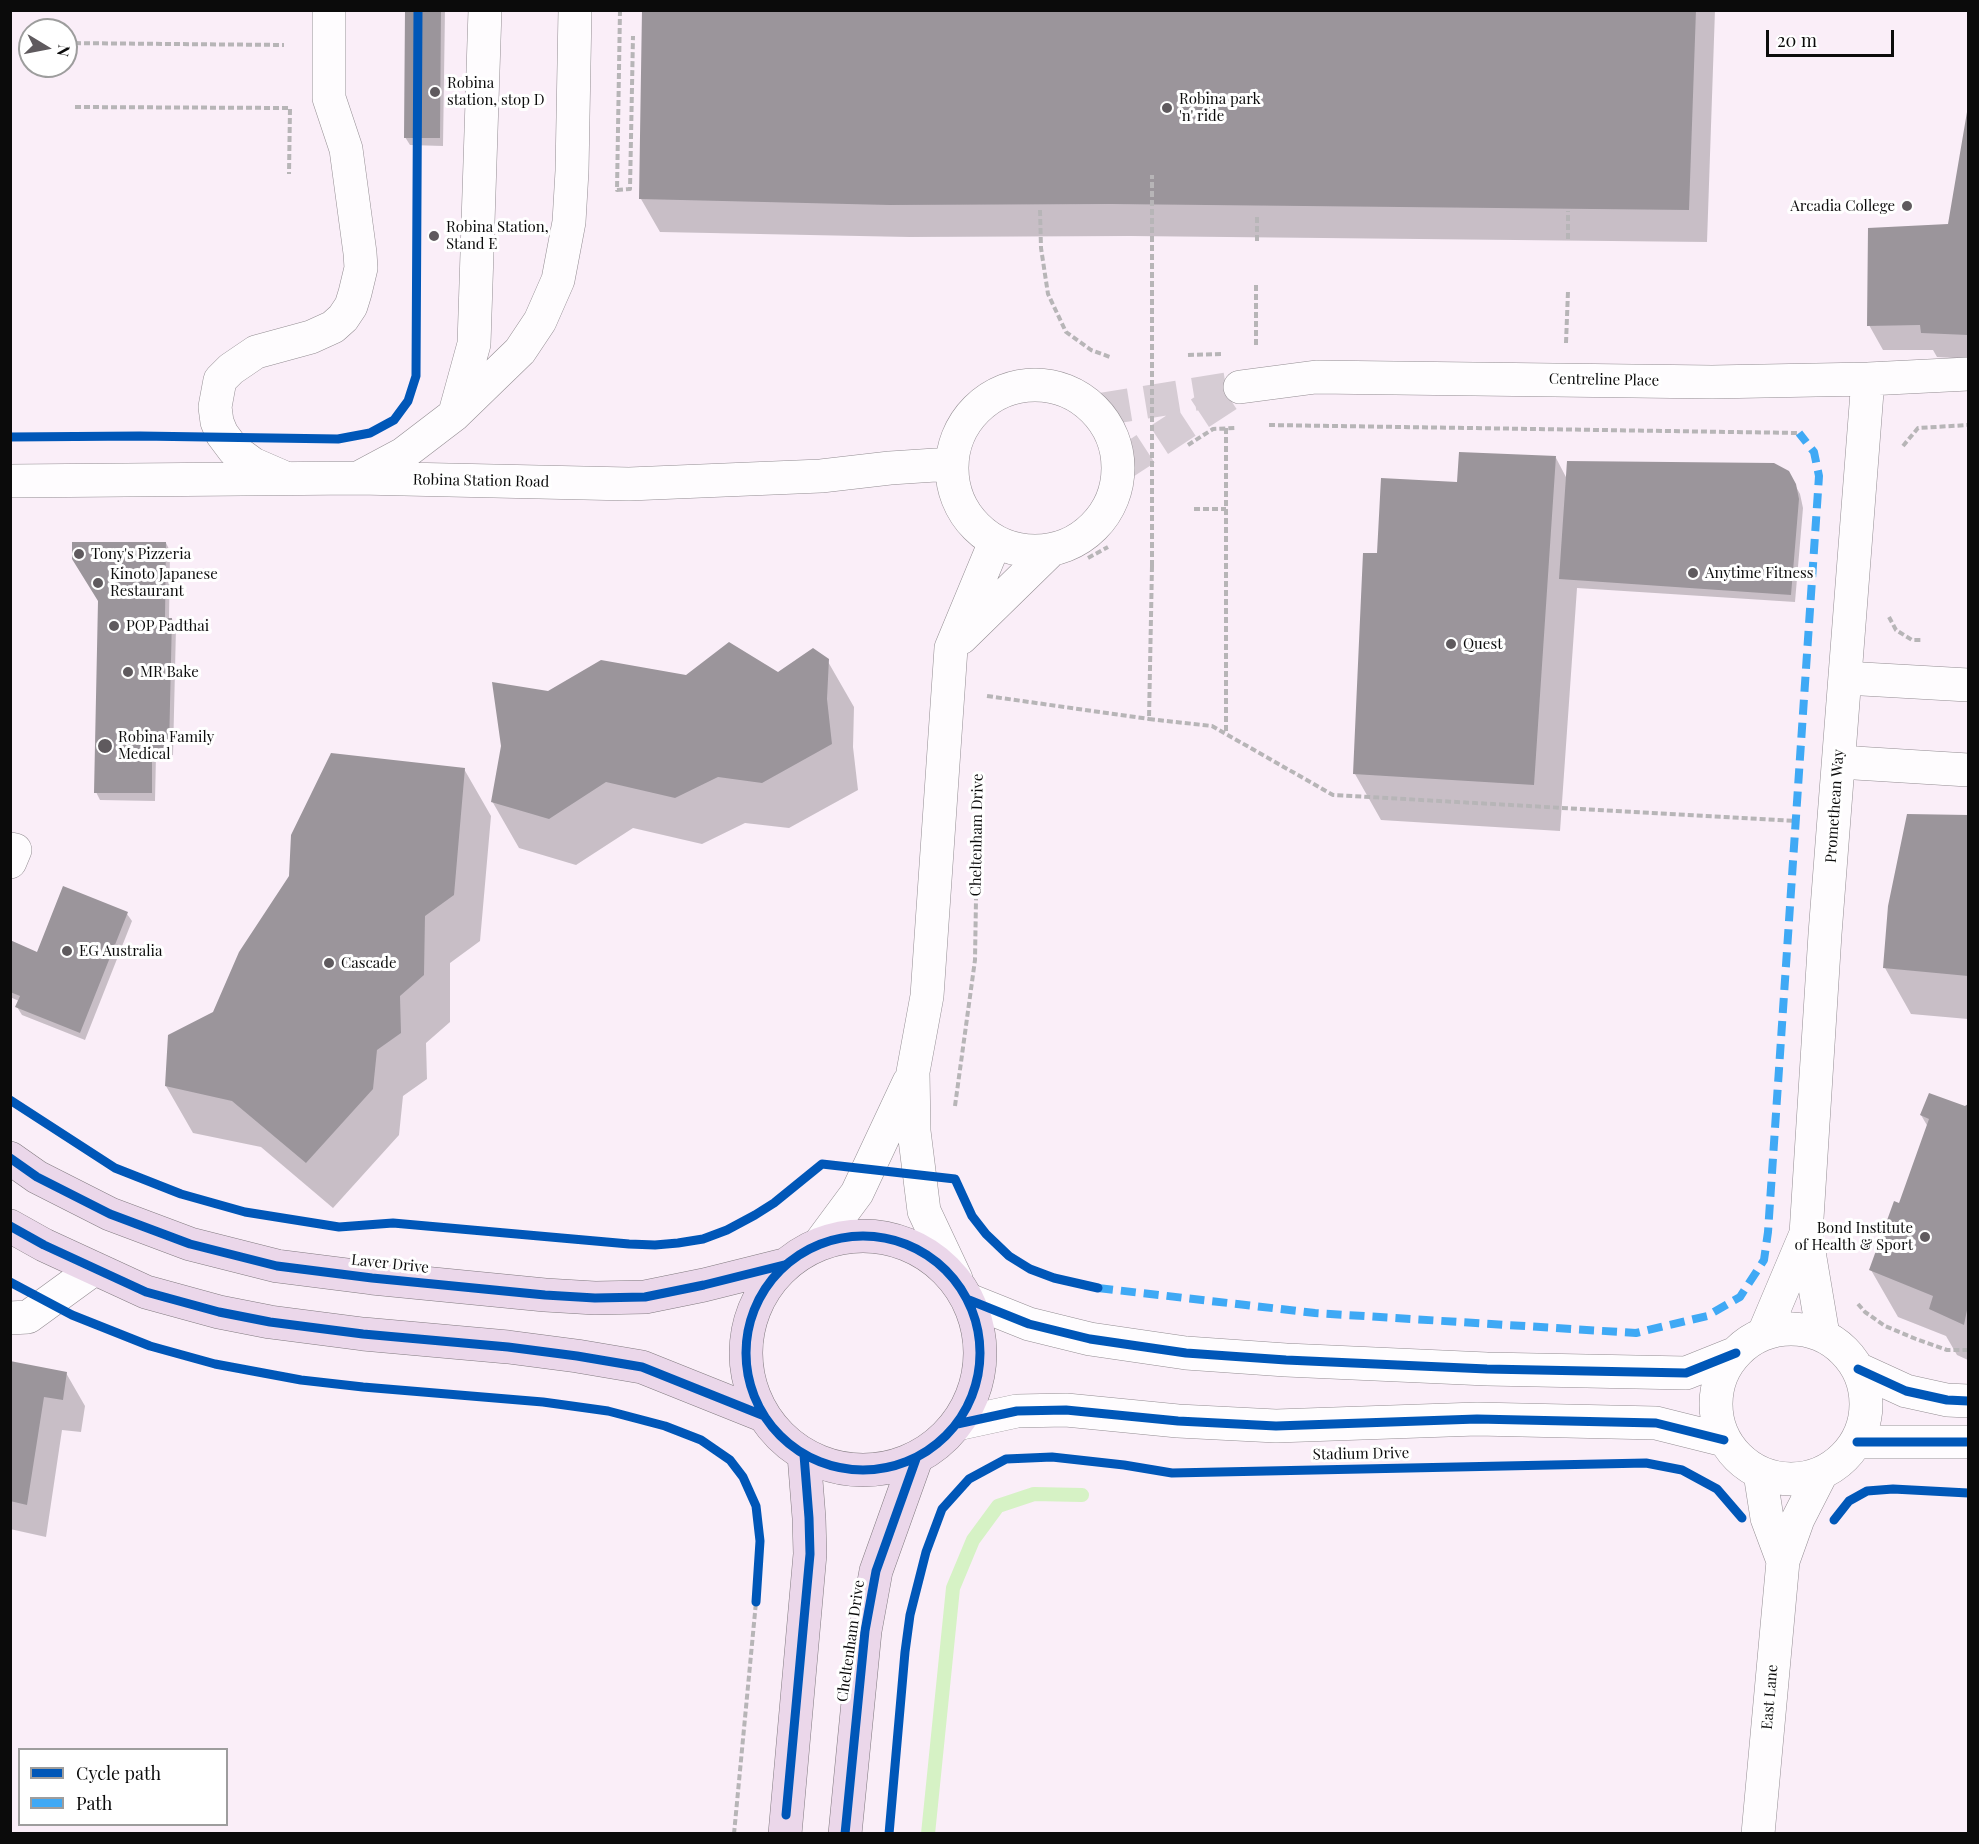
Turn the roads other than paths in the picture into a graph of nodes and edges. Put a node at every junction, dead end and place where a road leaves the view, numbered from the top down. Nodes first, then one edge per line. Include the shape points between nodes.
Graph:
1 (329, 10) edge
2 (485, 10) edge
3 (576, 10) edge
4 (1968, 374) edge
5 (1868, 379) junction
6 (1240, 387) tunnel mouth
7 (454, 415) junction
8 (951, 464) junction
9 (359, 478) junction
10 (293, 479) junction
11 (10, 481) edge
12 (995, 542) junction
13 (1050, 551) junction
14 (951, 648) junction
15 (1845, 678) junction
16 (1968, 685) edge
17 (1839, 762) junction
18 (1968, 770) edge
19 (10, 849) edge
20 (10, 862) edge
21 (913, 1072) junction
22 (10, 1158) edge
23 (10, 1226) edge
24 (1806, 1234) junction
25 (820, 1243) junction
26 (784, 1264) junction
27 (94, 1269) junction
28 (962, 1290) junction
29 (10, 1318) edge
30 (1764, 1333) junction
31 (1823, 1335) junction
32 (1736, 1353) junction
33 (1858, 1369) junction
34 (1968, 1401) edge
35 (762, 1415) junction
36 (957, 1424) junction
37 (1724, 1440) junction
38 (1857, 1442) junction
39 (1968, 1442) edge
40 (804, 1455) junction
41 (916, 1459) junction
42 (1760, 1473) junction
43 (1821, 1474) junction
44 (1783, 1561) junction
45 (785, 1833) edge
46 (845, 1833) edge
47 (1758, 1833) edge

1 - 10 street via 330,98 346,149 360,252 356,293 343,318 333,327 311,337 256,351 231,369 220,380 214,407 222,434 234,450 263,470
2 - 7 street via 474,344
3 - 7 street via 572,171 558,280 540,321 520,351
4 - 5 street, Centreline Place
5 - 6 street, Centreline Place via 1712,382 1316,376
5 - 15 street, Promethean Way
7 - 9 street via 403,454
8 - 9 street, Robina Station Road via 821,476 629,484
8 - 12 street via 952,486 964,513
8 - 13 street via 957,436 977,406 1018,385 1038,383 1066,389 1097,411 1112,435 1118,467 1112,501 1090,531 1065,547
9 - 10 street, Robina Station Road
10 - 11 street, Robina Station Road
12 - 13 street via 1021,551
12 - 14 street
13 - 14 street
14 - 21 street via 927,996
15 - 16 street
15 - 17 street, Promethean Way
17 - 18 street
17 - 24 street, Promethean Way
19 - 20 street via 15,850
21 - 25 street via 857,1193
21 - 28 street via 914,1131 924,1211
22 - 26 main road, Laver Drive via 37,1177 110,1214 190,1244 277,1266 545,1295 615,1298 645,1297
23 - 27 main road
24 - 30 street
24 - 31 street
25 - 26 main road via 802,1250
25 - 28 main road via 856,1234 894,1239 928,1254
26 - 35 main road via 749,1323 746,1355 750,1386
27 - 29 street via 28,1317
27 - 35 main road via 146,1292 270,1322 508,1347 642,1367
28 - 32 street via 1029,1324 1090,1339 1186,1353 1487,1369 1686,1373
28 - 36 main road via 979,1331 980,1364 973,1395
30 - 31 street via 1804,1329
30 - 32 street
31 - 33 street via 1844,1349
32 - 37 street via 1723,1372 1716,1394 1717,1418
33 - 34 street via 1906,1391
33 - 38 street via 1866,1393 1866,1418
35 - 40 main road via 780,1437
36 - 37 street, Stadium Drive via 1017,1411 1065,1410 1276,1426 1488,1419 1656,1423
36 - 41 main road via 939,1444
37 - 42 street via 1739,1459
38 - 39 street
38 - 43 street via 1842,1461
40 - 41 main road via 840,1469 879,1471
40 - 45 main road via 810,1554
41 - 46 main road, Cheltenham Drive via 890,1527 872,1591
42 - 43 street via 1780,1479
42 - 44 street via 1767,1518
43 - 44 street via 1798,1519
44 - 47 street, East Lane

